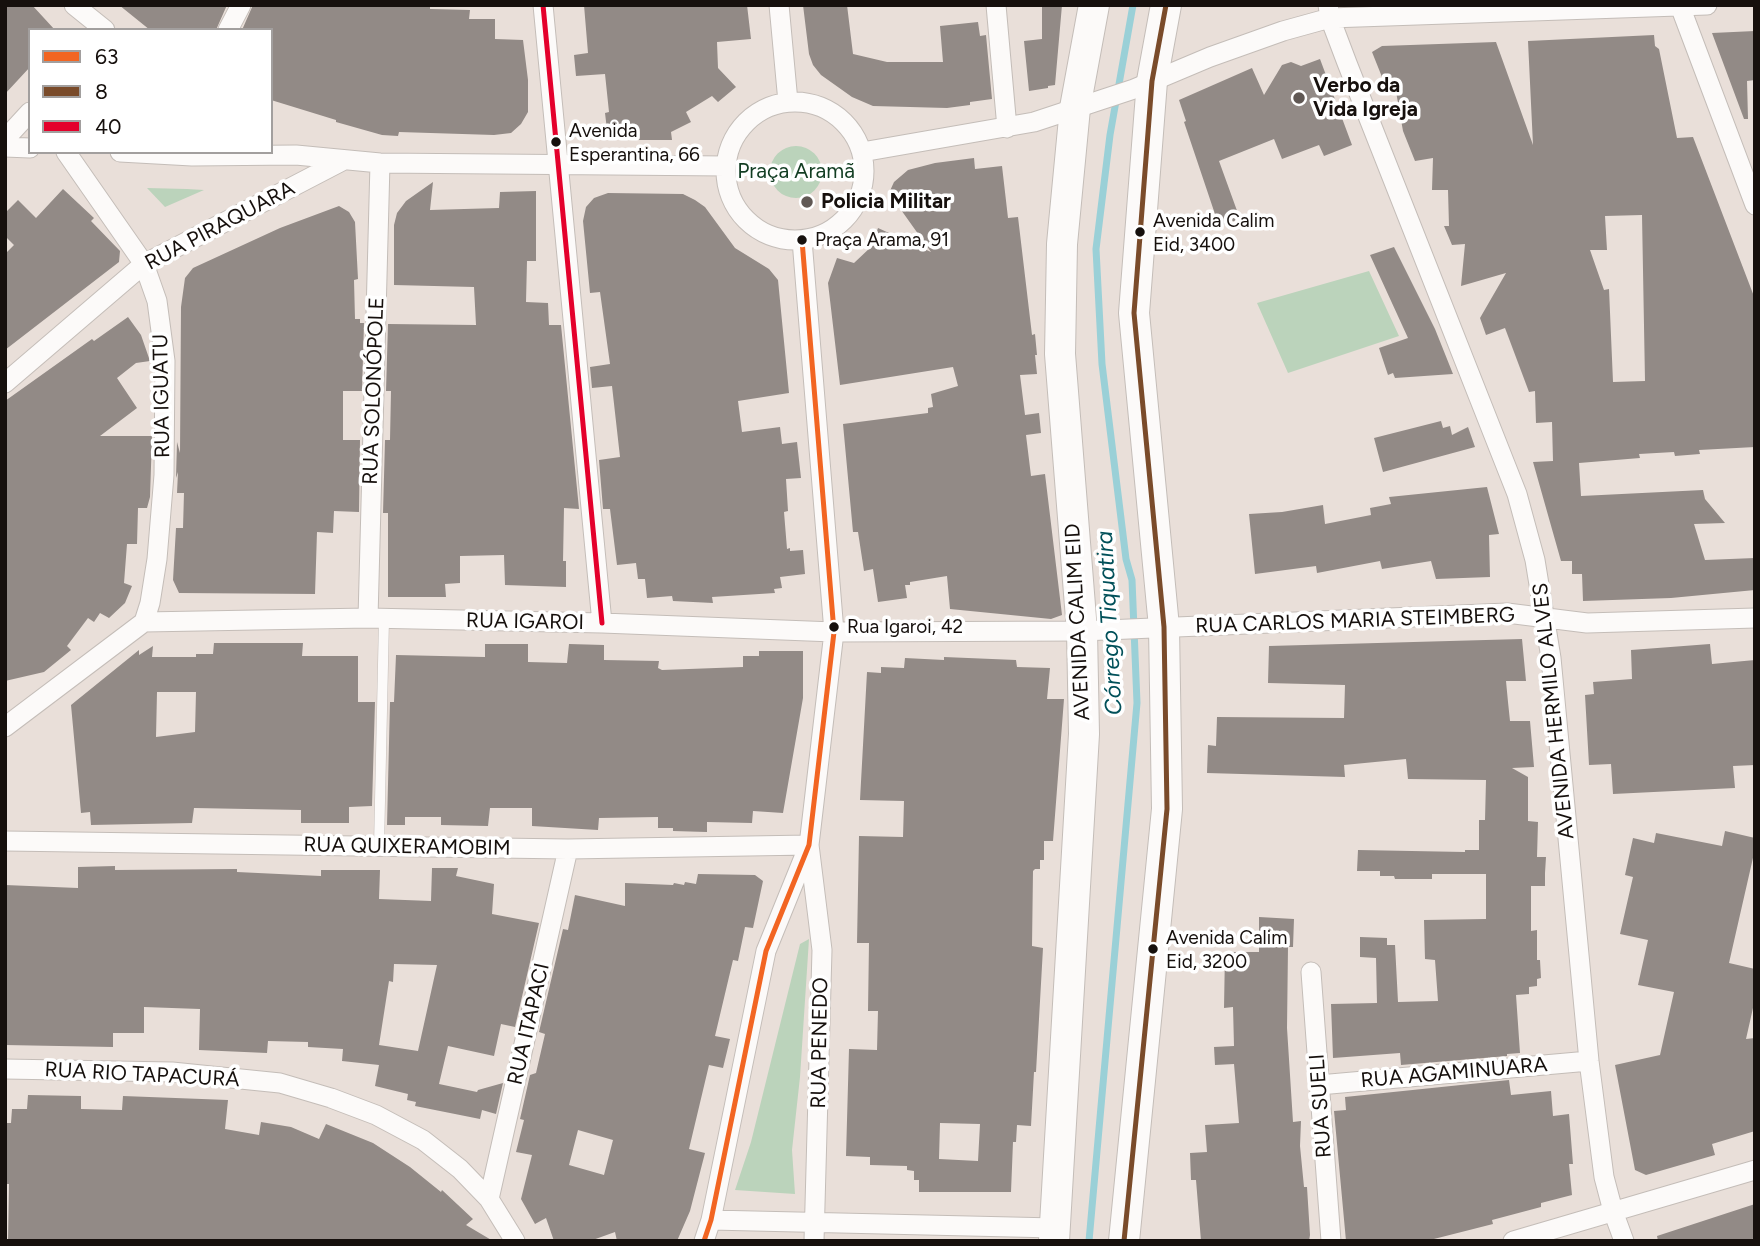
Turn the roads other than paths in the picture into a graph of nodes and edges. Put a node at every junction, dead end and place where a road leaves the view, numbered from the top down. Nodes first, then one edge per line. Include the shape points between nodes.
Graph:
1 (75, 5) edge
2 (241, 5) edge
3 (543, 5) edge
4 (779, 5) edge
5 (996, 5) edge
6 (1094, 5) edge
7 (1166, 5) edge
8 (1707, 5) edge
9 (1680, 6) edge
10 (1329, 12) edge
11 (102, 28) edge
12 (229, 28) edge
13 (1143, 85) junction
14 (788, 102) junction
15 (1088, 104) junction
16 (28, 114) edge
17 (1007, 128) junction
18 (5, 139) edge
19 (273, 142) edge
20 (5, 147) edge
21 (28, 148) edge
22 (862, 152) junction
23 (67, 154) edge
24 (156, 154) edge
25 (296, 155) junction
26 (344, 160) junction
27 (380, 163) junction
28 (560, 165) junction
29 (726, 166) junction
30 (1755, 205) edge
31 (802, 240) junction
32 (144, 264) junction
33 (5, 383) edge
34 (1546, 618) junction
35 (1755, 618) edge
36 (376, 619) junction
37 (144, 622) junction
38 (602, 623) junction
39 (1156, 627) junction
40 (1082, 631) junction
41 (834, 632) junction
42 (5, 727) edge
43 (5, 841) edge
44 (808, 845) junction
45 (379, 846) junction
46 (569, 849) junction
47 (1311, 972) dead end
48 (1589, 1061) junction
49 (5, 1069) edge
50 (1319, 1085) junction
51 (1755, 1170) edge
52 (489, 1199) junction
53 (1613, 1212) junction
54 (711, 1220) junction
55 (815, 1231) edge
56 (1054, 1235) edge
57 (515, 1241) edge
58 (704, 1241) edge
59 (1124, 1241) edge
60 (1331, 1241) edge
61 (1513, 1241) edge
62 (1624, 1241) edge

1 - 11 street
2 - 12 street
3 - 28 street
4 - 14 street
5 - 17 street
6 - 15 main road, AVENIDA CALIM EID
7 - 13 main road
8 - 9 street
9 - 10 street
9 - 30 street
10 - 13 street
10 - 34 street, AVENIDA HERMILO ALVES via 1517,494
13 - 15 street
13 - 39 main road via 1134,313
14 - 22 street via 816,106 842,120
14 - 29 street via 752,117 739,131
15 - 17 street
15 - 40 main road, AVENIDA CALIM EID via 1062,244 1060,354
16 - 18 street
17 - 22 street
19 - 25 street
20 - 21 street
22 - 31 street via 865,173 853,211 822,236
23 - 32 street, RUA IGUATU
24 - 25 street
25 - 26 street
26 - 27 street
26 - 32 street, RUA PIRAQUARA
27 - 28 street
27 - 36 street, RUA SOLONÓPOLE
28 - 29 street
28 - 38 street
29 - 31 street via 729,190 739,212 756,229 778,239
31 - 41 street
32 - 33 street, RUA PIRAQUARA
32 - 37 street, RUA IGUATU via 157,301 165,360 164,475 158,547
34 - 35 street, RUA CARLOS MARIA STEIMBERG via 1587,623
34 - 39 street, RUA CARLOS MARIA STEIMBERG via 1507,613
34 - 48 street, AVENIDA HERMILO ALVES
36 - 37 street, RUA IGAROI
36 - 38 street, RUA IGAROI
36 - 45 lane
37 - 42 street
38 - 41 street, RUA IGAROI
39 - 40 street, RUA IGAROI
39 - 59 main road via 1167,809
40 - 41 street, RUA IGAROI
40 - 56 main road, AVENIDA CALIM EID via 1084,734
41 - 44 street
43 - 45 street, RUA QUIXERAMOBIM
44 - 46 street, RUA QUIXERAMOBIM
44 - 54 street via 766,951
44 - 55 street, RUA PENEDO via 822,950
45 - 46 street, RUA QUIXERAMOBIM
46 - 52 street, RUA ITAPACI
47 - 50 street, RUA SUELI
48 - 50 street, RUA AGAMINUARA
48 - 53 street, AVENIDA HERMILO ALVES
49 - 52 street, RUA RIO TAPACURÁ via 172,1072 280,1083 376,1115 423,1140 460,1168
50 - 60 street, RUA SUELI
51 - 53 street
52 - 57 street, RUA RIO TAPACURÁ
53 - 61 street
53 - 62 street, AVENIDA HERMILO ALVES
54 - 55 street
54 - 58 street
55 - 56 street

